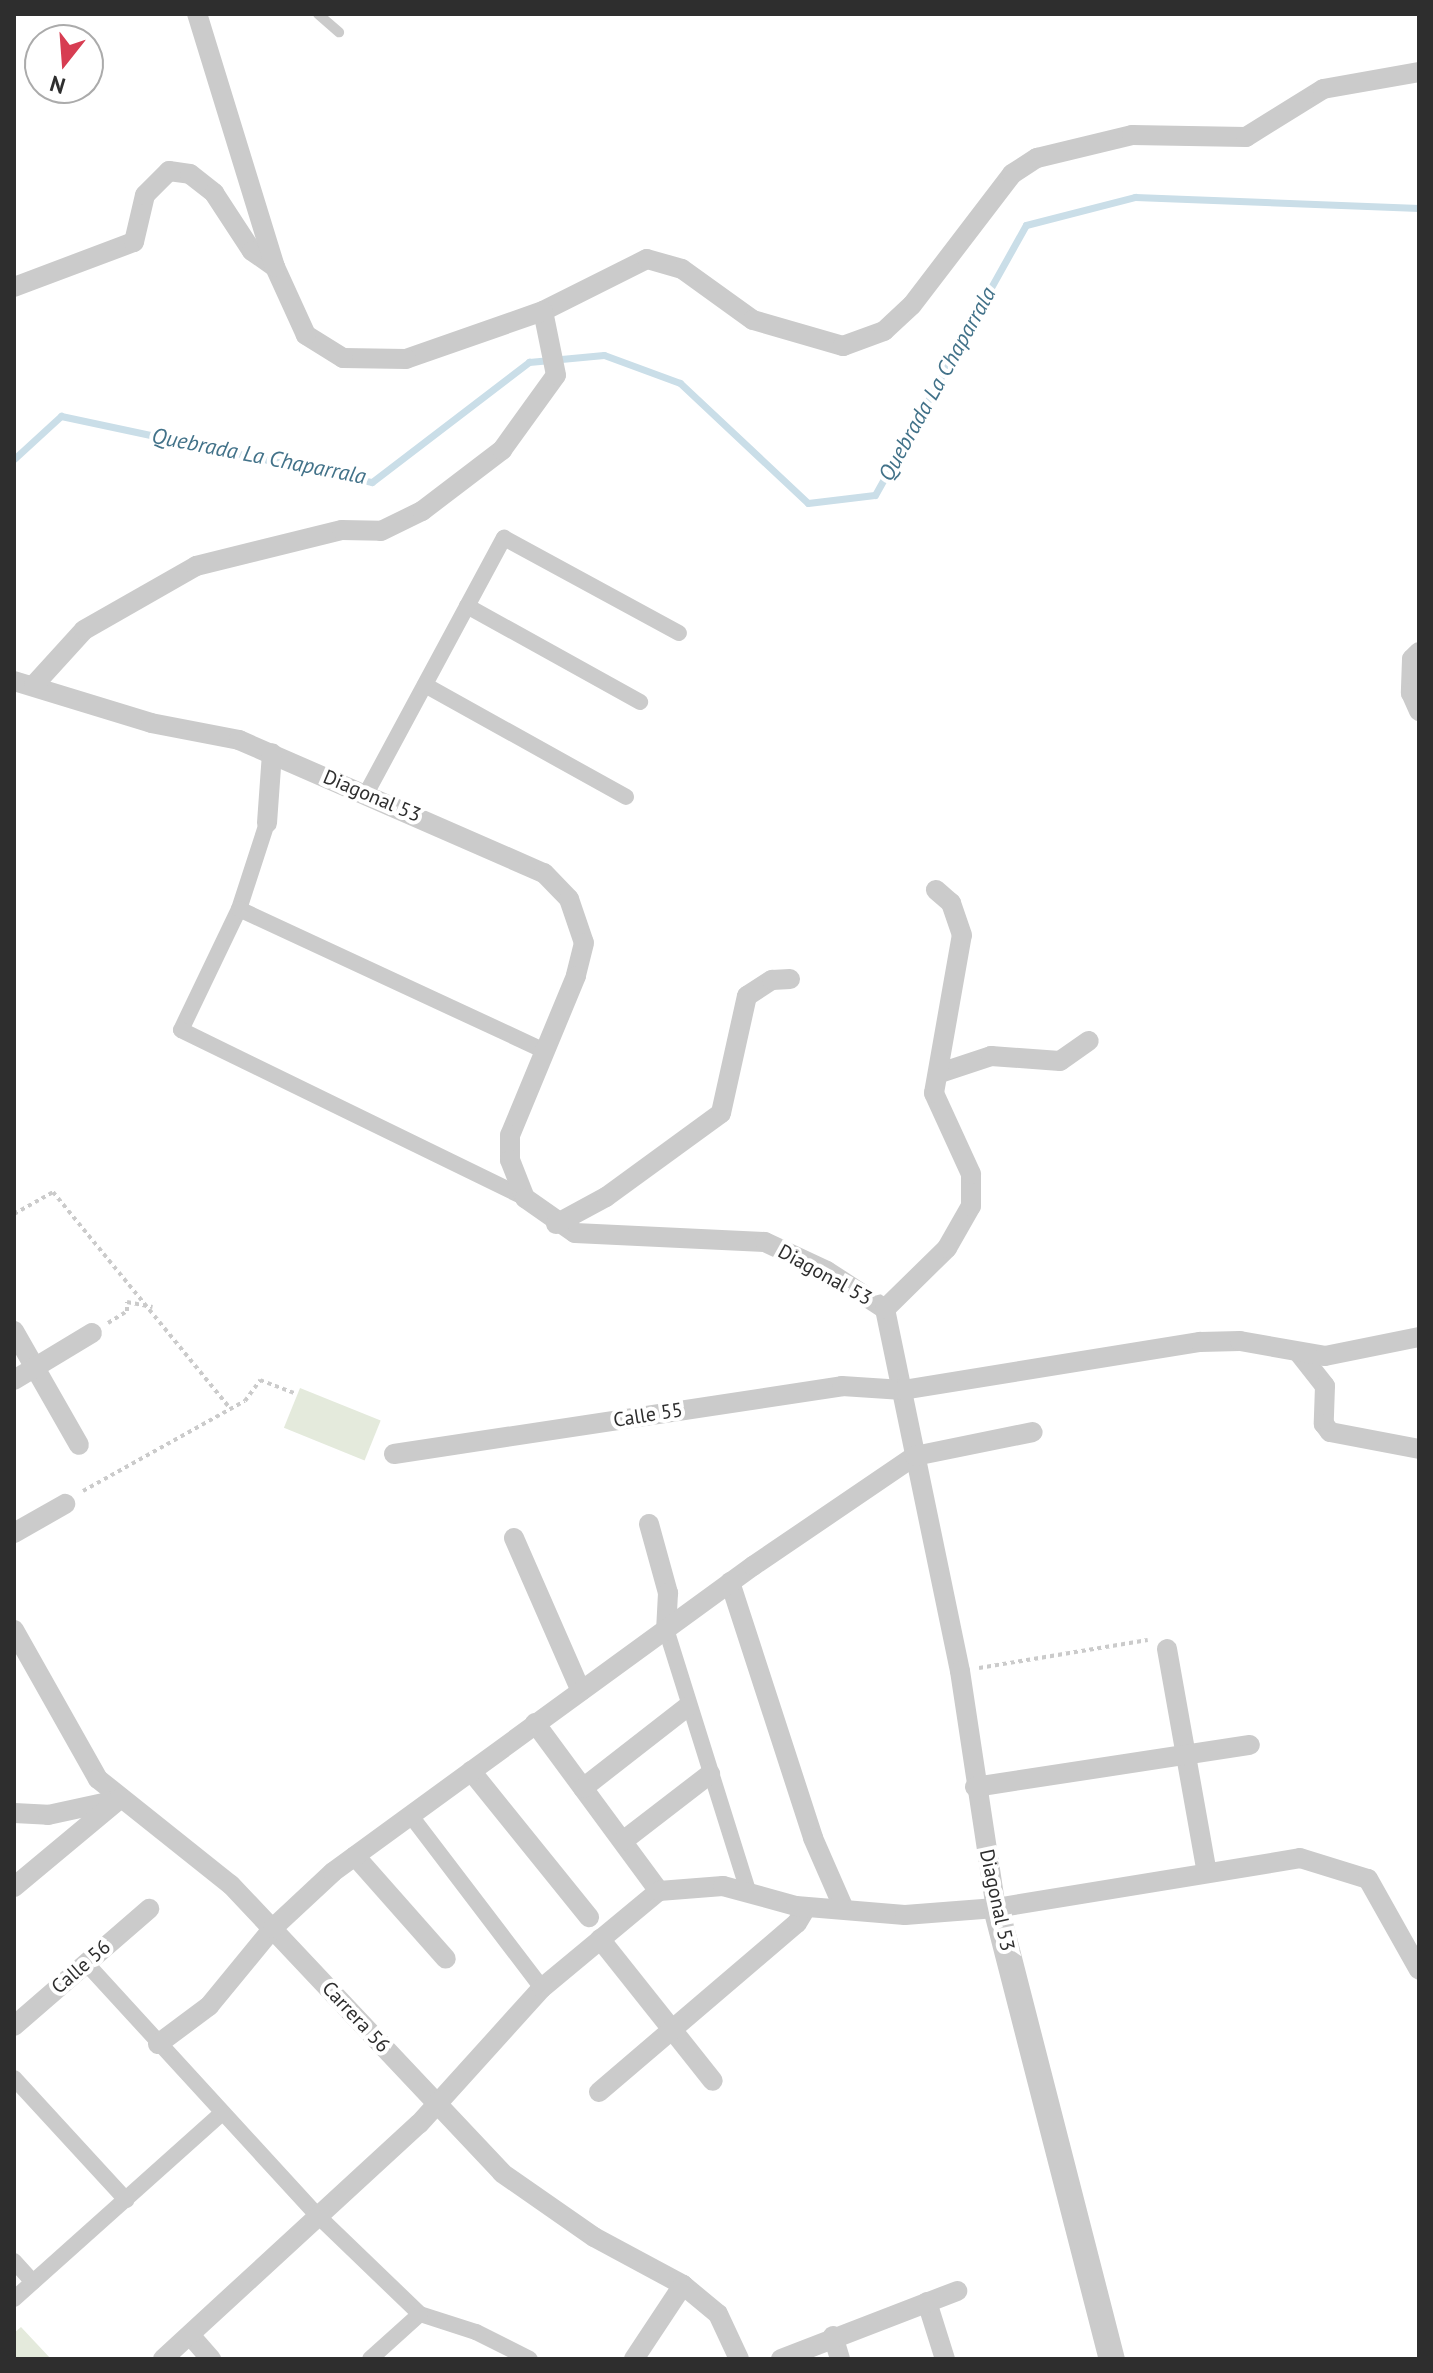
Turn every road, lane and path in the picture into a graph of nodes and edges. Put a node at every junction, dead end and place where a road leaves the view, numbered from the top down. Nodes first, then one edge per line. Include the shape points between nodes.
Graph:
1 (197, 14) edge
2 (318, 14) edge
3 (339, 32) dead end
4 (1419, 72) edge
5 (275, 267) junction
6 (14, 287) edge
7 (543, 311) junction
8 (467, 606) junction
9 (679, 633) dead end
10 (1419, 652) edge
11 (24, 683) edge
12 (425, 685) junction
13 (640, 702) dead end
14 (1419, 711) edge
15 (272, 753) junction
16 (367, 792) junction
17 (626, 797) dead end
18 (267, 823) joint
19 (936, 890) dead end
20 (239, 909) junction
21 (790, 979) dead end
22 (1089, 1041) dead end
23 (545, 1051) junction
24 (940, 1073) junction
25 (525, 1198) junction
26 (14, 1214) edge
27 (556, 1224) junction
28 (153, 1307) junction
29 (885, 1309) junction
30 (14, 1331) edge
31 (92, 1333) joint
32 (1419, 1337) edge
33 (1299, 1353) junction
34 (34, 1370) junction
35 (14, 1380) edge
36 (903, 1390) junction
37 (296, 1394) dead end
38 (229, 1407) junction
39 (1033, 1432) dead end
40 (79, 1445) dead end
41 (1419, 1449) edge
42 (394, 1454) dead end
43 (915, 1456) junction
44 (65, 1504) joint
45 (649, 1524) dead end
46 (14, 1533) edge
47 (514, 1538) dead end
48 (730, 1582) junction
49 (666, 1629) junction
50 (14, 1630) edge
51 (1167, 1649) joint
52 (960, 1671) junction
53 (581, 1691) junction
54 (687, 1707) junction
55 (535, 1723) junction
56 (1250, 1745) dead end
57 (1189, 1754) junction
58 (471, 1771) junction
59 (710, 1774) junction
60 (975, 1787) junction
61 (583, 1788) junction
62 (121, 1798) junction
63 (14, 1813) edge
64 (411, 1816) junction
65 (623, 1841) junction
66 (355, 1856) junction
67 (1206, 1869) junction
68 (14, 1887) edge
69 (748, 1890) junction
70 (659, 1891) junction
71 (806, 1908) junction
72 (996, 1908) junction
73 (149, 1909) dead end
74 (844, 1909) junction
75 (589, 1917) dead end
76 (273, 1928) junction
77 (600, 1939) junction
78 (446, 1959) dead end
79 (86, 1963) junction
80 (1419, 1970) edge
81 (542, 1988) junction
82 (14, 2026) edge
83 (672, 2029) junction
84 (158, 2044) junction
85 (14, 2078) edge
86 (713, 2081) dead end
87 (599, 2092) dead end
88 (436, 2103) junction
89 (222, 2113) junction
90 (126, 2200) junction
91 (318, 2216) junction
92 (14, 2261) edge
93 (33, 2282) junction
94 (683, 2285) junction
95 (957, 2291) dead end
96 (14, 2299) edge
97 (927, 2302) junction
98 (420, 2314) junction
99 (190, 2335) junction
100 (833, 2336) junction
101 (163, 2359) edge
102 (211, 2359) edge
103 (370, 2359) edge
104 (530, 2359) edge
105 (634, 2359) edge
106 (739, 2359) edge
107 (781, 2359) edge
108 (840, 2359) edge
109 (945, 2359) edge
110 (1112, 2359) edge

1 - 5 street
2 - 3 lane
4 - 7 street via 1323,89 1246,137 1132,135 1037,158 1012,174 912,305 884,331 843,346 753,320 682,269 647,259
5 - 6 street via 252,251 214,193 190,174 169,171 145,195 134,242
5 - 7 street via 306,335 343,358 406,359
7 - 11 street via 556,375 502,450 422,511 381,531 342,530 196,566 84,630
8 - 9 street via 504,538
8 - 12 street
8 - 13 street
10 - 14 street via 1412,659 1411,693
11 - 15 street, Diagonal 53
12 - 16 street
12 - 17 street
15 - 16 street, Diagonal 53
15 - 18 street
16 - 23 street, Diagonal 53 via 544,873 569,899 584,943
18 - 20 street
19 - 24 street via 951,903 962,935
20 - 23 street
20 - 25 street via 181,1030
21 - 27 street via 772,980 747,996 721,1113 606,1197
22 - 24 street via 1060,1061 991,1056
23 - 25 street, Diagonal 53 via 510,1135 510,1160
24 - 29 street via 934,1093 971,1174 971,1206 947,1248
25 - 27 street, Diagonal 53
26 - 28 path via 53,1192
27 - 29 street, Diagonal 53 via 575,1233 765,1242 827,1271
28 - 31 path via 127,1302 127,1311
28 - 38 path
29 - 36 street, Diagonal 53
30 - 34 street
31 - 34 street
32 - 33 street, Calle 55 via 1325,1356
33 - 36 street, Calle 55 via 1240,1341 1200,1342
33 - 41 street via 1325,1386 1324,1424 1330,1432
34 - 35 street
34 - 40 street
36 - 42 street, Calle 55 via 842,1386
36 - 43 street, Diagonal 53
37 - 38 path via 260,1380 245,1401
38 - 44 path
39 - 43 street
43 - 48 street
43 - 52 street, Diagonal 53
44 - 46 street
45 - 49 street via 668,1593
47 - 53 street
48 - 49 street
48 - 74 street via 813,1838
49 - 53 street
49 - 54 street
50 - 62 street, Carrera 56 via 87,1760
51 - 52 path via 1151,1639
51 - 57 street
52 - 60 street, Diagonal 53
53 - 55 street
54 - 59 street
54 - 61 street
55 - 58 street
55 - 61 street
56 - 57 street
57 - 60 street
57 - 67 street
58 - 64 street
58 - 75 street
59 - 65 street
59 - 69 street
60 - 72 street, Diagonal 53
61 - 65 street
62 - 63 street via 61,1813
62 - 68 street
62 - 76 street, Carrera 56 via 231,1885
64 - 66 street
64 - 81 street
65 - 70 street
66 - 76 street
66 - 78 street
67 - 72 street
67 - 80 street via 1300,1858 1342,1866 1368,1879
69 - 70 street via 699,1884
69 - 71 street
70 - 77 street
71 - 74 street
71 - 83 street via 797,1923
72 - 74 street via 905,1915
72 - 110 street, Diagonal 53
73 - 79 street, Calle 56
76 - 84 street via 209,2006
76 - 88 street, Carrera 56
77 - 81 street
77 - 83 street
79 - 82 street, Calle 56
79 - 84 street
81 - 88 street
83 - 86 street
83 - 87 street
84 - 89 street
85 - 90 street
88 - 91 street
88 - 94 street, Carrera 56 via 502,2173 547,2207
89 - 90 street
89 - 91 street
90 - 93 street
91 - 98 street
91 - 99 street
92 - 93 street
93 - 96 street
94 - 105 street
94 - 106 street, Carrera 56 via 718,2314
95 - 97 street
97 - 100 street
97 - 109 street
98 - 103 street
98 - 104 street via 476,2332
99 - 101 street
99 - 102 street
100 - 107 street
100 - 108 street

